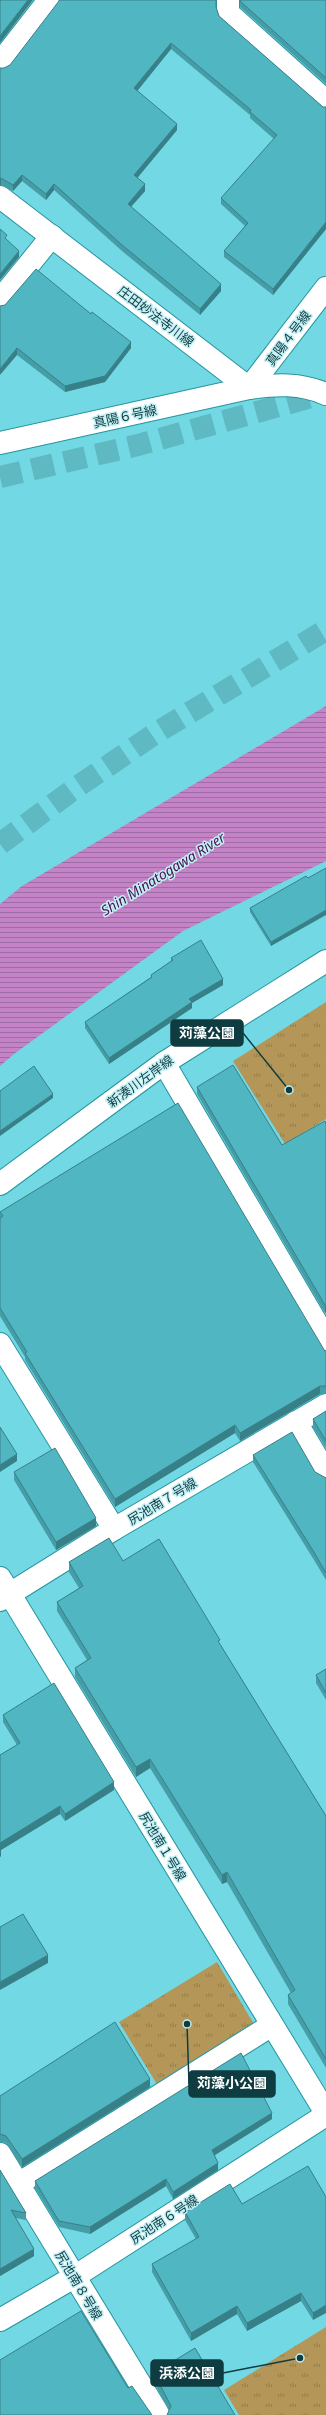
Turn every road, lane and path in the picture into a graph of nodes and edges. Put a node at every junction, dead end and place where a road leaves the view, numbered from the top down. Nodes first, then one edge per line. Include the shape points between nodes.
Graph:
1 (49, 0) edge
2 (228, 0) edge
3 (0, 63) edge
4 (326, 101) edge
5 (0, 197) edge
6 (52, 236) junction
7 (326, 288) edge
8 (0, 300) edge
9 (249, 388) junction
10 (326, 394) edge
11 (0, 443) edge
12 (326, 961) edge
13 (164, 1063) junction
14 (0, 1184) edge
15 (326, 1339) edge
16 (0, 1344) edge
17 (326, 1405) edge
18 (296, 1422) junction
19 (326, 1472) edge
20 (114, 1529) junction
21 (3, 1591) edge
22 (272, 2025) junction
23 (326, 2114) edge
24 (0, 2154) edge
25 (18, 2184) junction
26 (74, 2277) junction
27 (0, 2320) edge
28 (160, 2415) edge

1 - 3 street
2 - 4 street via 228,13
5 - 6 street, 庄田妙法寺川線
6 - 8 street
6 - 9 street, 庄田妙法寺川線
7 - 9 street, 真陽４号線
9 - 10 street via 276,384 307,386
9 - 11 street, 真陽６号線
12 - 13 street, 新湊川左岸線
13 - 14 street, 新湊川左岸線
13 - 15 street
16 - 20 street
17 - 18 street, 尻池南７号線
18 - 19 street
18 - 20 street, 尻池南７号線
20 - 21 street, 尻池南７号線
21 - 22 street, 尻池南１号線
22 - 23 street, 尻池南１号線
22 - 25 street
23 - 26 street, 尻池南６号線
24 - 25 street, 尻池南８号線
25 - 26 street, 尻池南８号線
26 - 27 street, 尻池南６号線
26 - 28 street, 尻池南８号線

